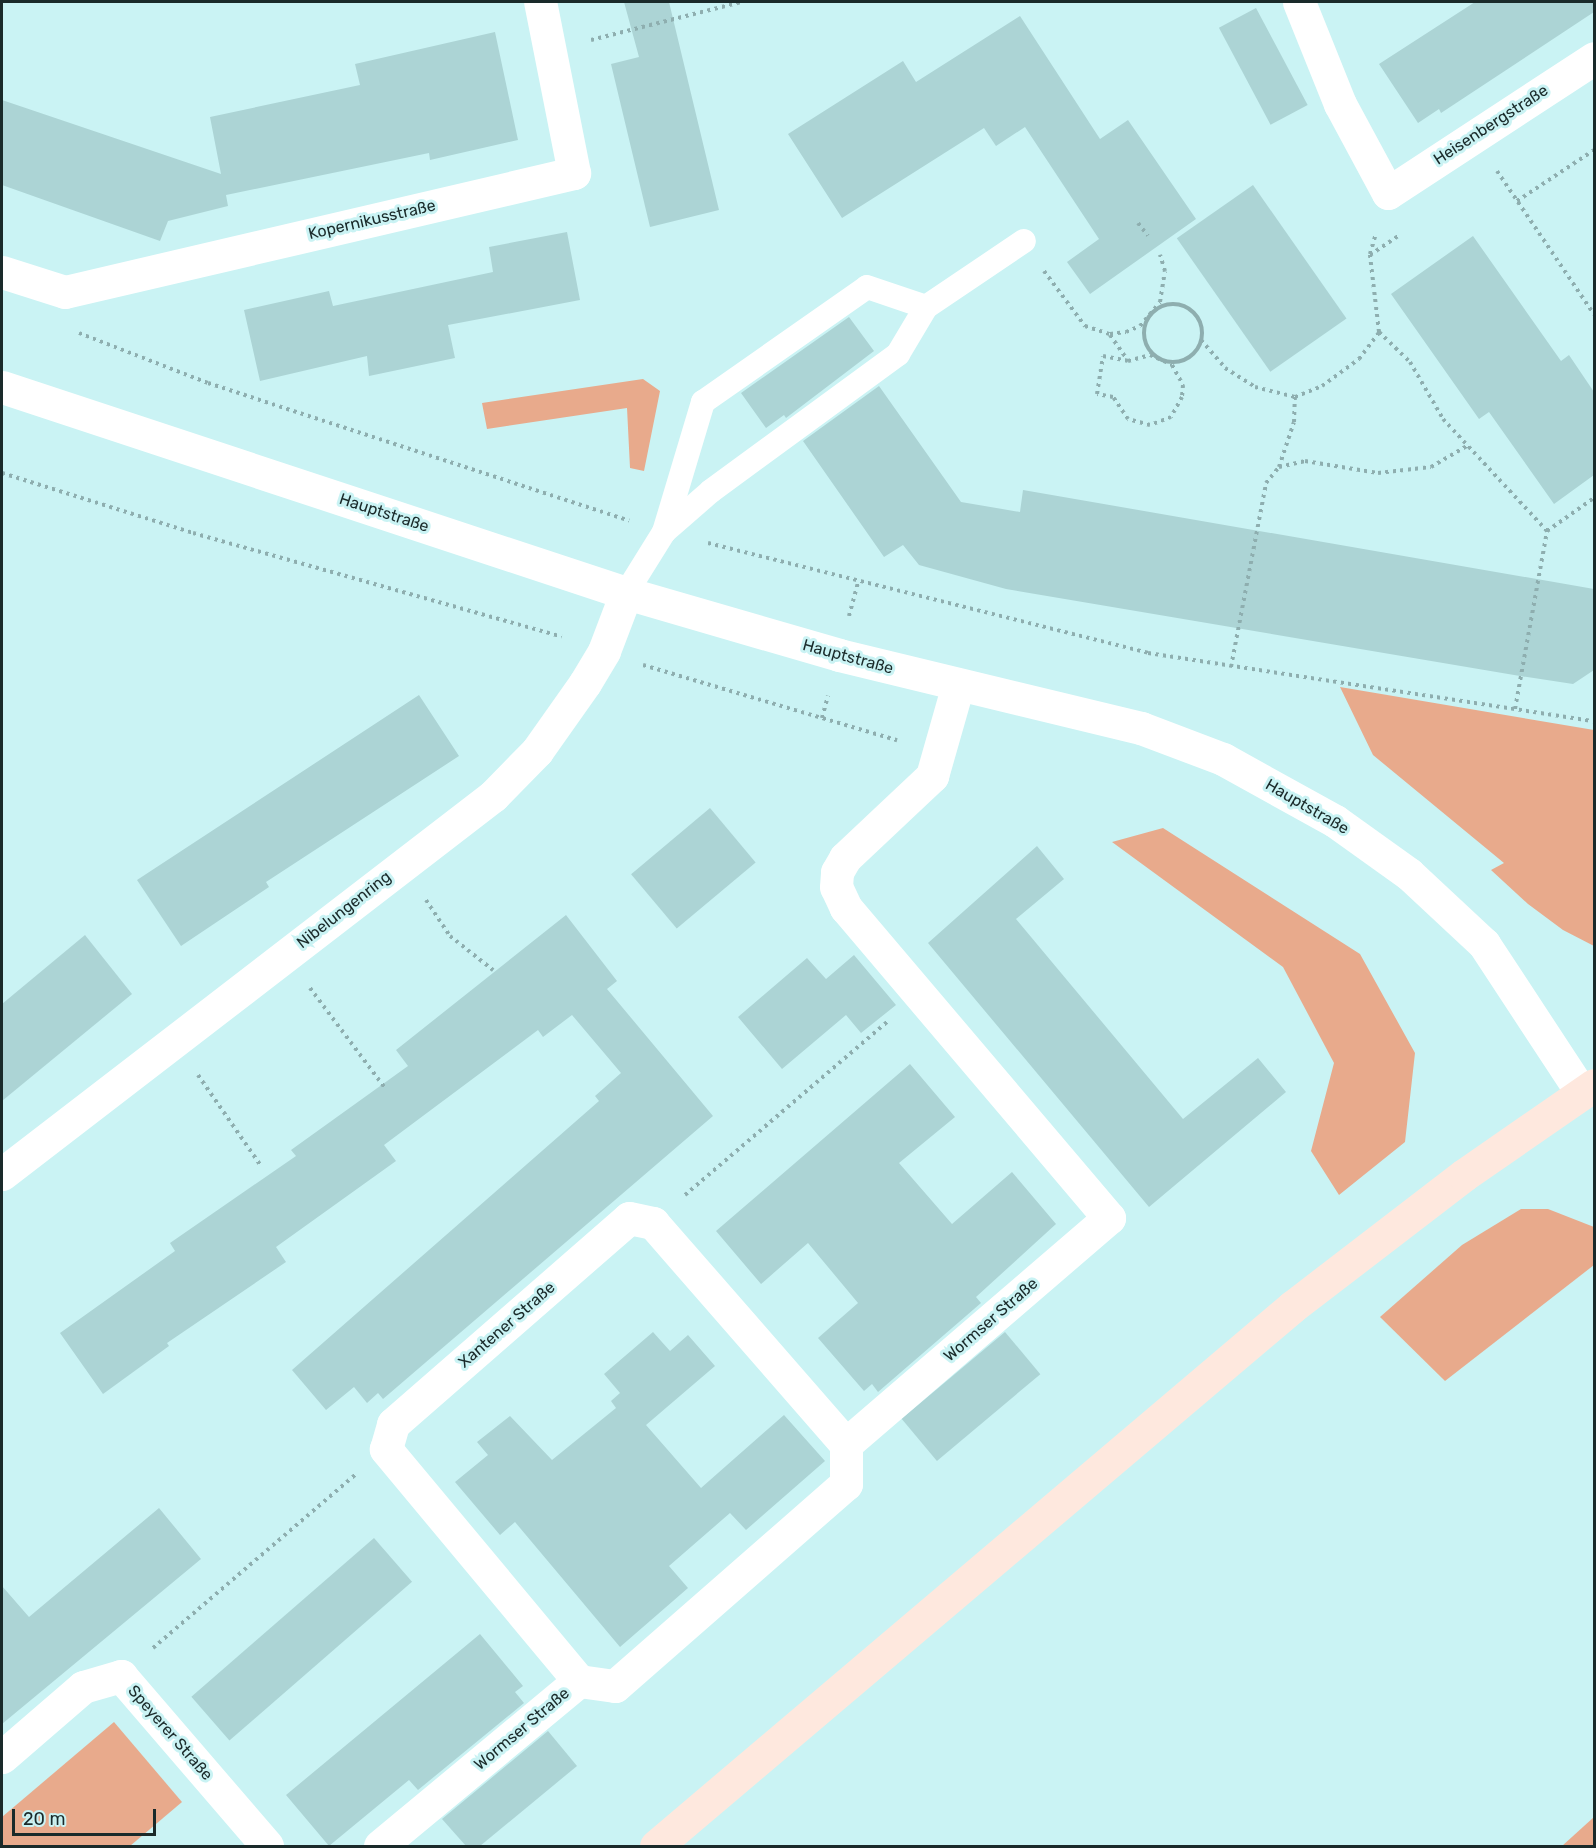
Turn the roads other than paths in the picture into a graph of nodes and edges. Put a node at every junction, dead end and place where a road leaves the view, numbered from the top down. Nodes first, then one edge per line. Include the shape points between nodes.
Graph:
1 (540, 2) edge
2 (1299, 2) edge
3 (1594, 58) edge
4 (1024, 242) road end
5 (2, 272) edge
6 (926, 307) junction
7 (2, 387) edge
8 (664, 532) junction
9 (626, 593) junction
10 (957, 685) junction
11 (1590, 1096) edge
12 (2, 1174) edge
13 (846, 1444) junction
14 (579, 1682) junction
15 (2, 1758) edge
16 (267, 1846) edge
17 (380, 1846) edge
18 (656, 1846) edge

1 - 5 street, Kopernikusstraße via 574,173 65,292
2 - 3 street, Heisenbergstraße via 1340,104 1388,193
4 - 6 lane
6 - 8 lane via 898,354 711,491
6 - 8 lane via 867,287 703,402
7 - 9 street, Hauptstraße
8 - 9 lane
9 - 10 street, Hauptstraße
9 - 12 street, Nibelungenring via 604,651 537,752 493,796
10 - 11 street, Hauptstraße via 1150,731 1223,759 1335,821 1409,874 1484,944
10 - 13 street, Wormser Straße via 940,753 919,792 845,858 837,872 839,899 1109,1218
11 - 18 main road via 1464,1175 1292,1307
13 - 14 street, Wormser Straße via 846,1484 615,1686
13 - 14 street, Xantener Straße via 653,1223 629,1218 393,1424 386,1449
14 - 17 street, Wormser Straße
15 - 16 street, Speyerer Straße via 83,1687 121,1676

